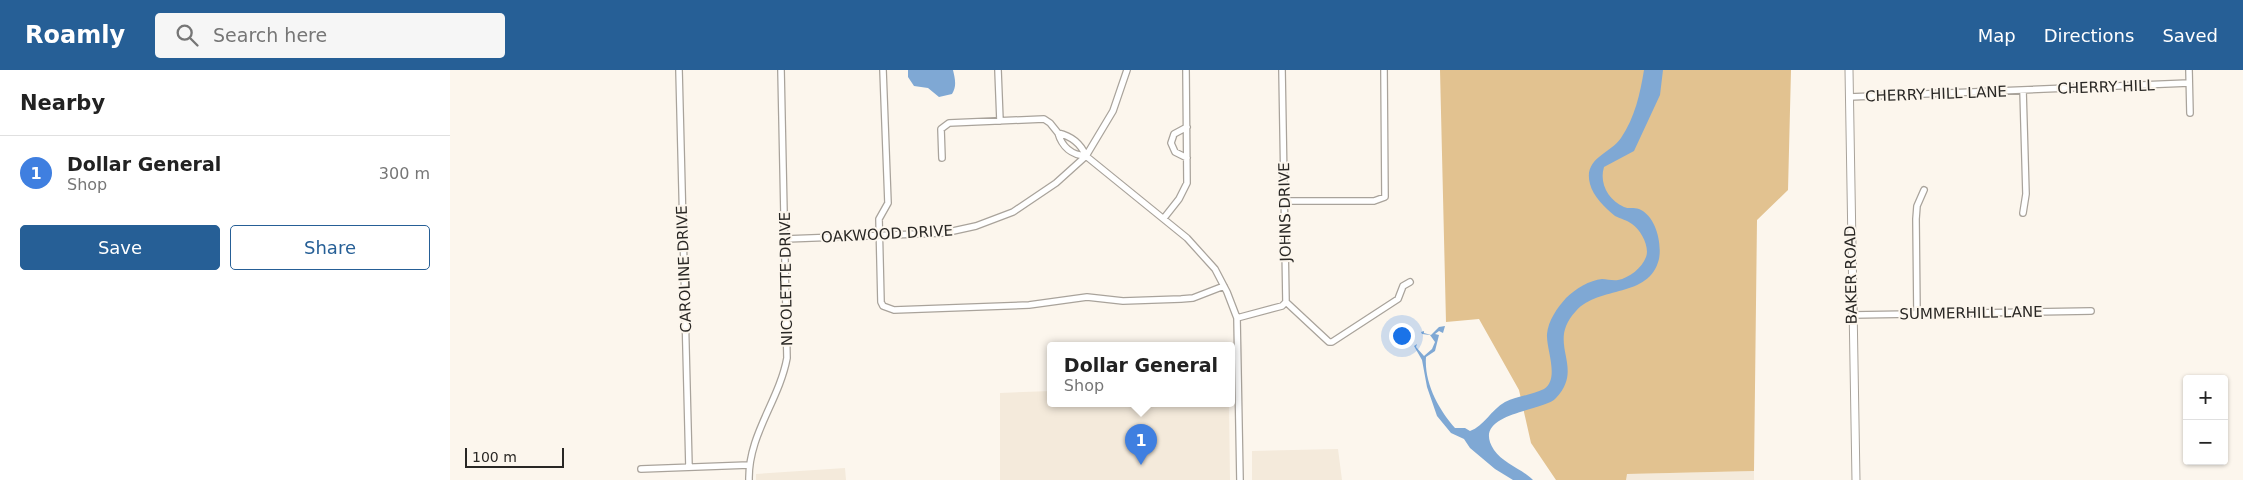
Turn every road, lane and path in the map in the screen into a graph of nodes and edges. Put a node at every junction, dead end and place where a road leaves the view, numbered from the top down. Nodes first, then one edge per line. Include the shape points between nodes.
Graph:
1 (679, 70) edge
2 (781, 70) edge
3 (883, 70) edge
4 (998, 70) edge
5 (1126, 70) edge
6 (1186, 70) edge
7 (1282, 70) edge
8 (1384, 70) edge
9 (1849, 70) edge
10 (2189, 70) edge
11 (2189, 83) junction
12 (2023, 90) junction
13 (1849, 97) junction
14 (2190, 112) dead end
15 (1000, 121) junction
16 (1187, 127) junction
17 (1058, 133) junction
18 (1086, 156) junction
19 (942, 158) dead end
20 (1187, 158) junction
21 (1924, 190) dead end
22 (1284, 201) junction
23 (2024, 212) dead end
24 (1164, 218) junction
25 (880, 237) junction
26 (785, 239) junction
27 (1410, 282) dead end
28 (1224, 286) junction
29 (1286, 302) junction
30 (2091, 311) dead end
31 (1917, 314) junction
32 (1852, 315) junction
33 (1237, 318) junction
34 (749, 465) junction
35 (690, 467) junction
36 (641, 469) dead end
37 (749, 480) edge
38 (1240, 480) edge
39 (1856, 480) edge

1 - 35 street, CAROLINE DRIVE
2 - 26 street, NICOLETTE DRIVE
3 - 25 street via 888,203 879,219
4 - 15 street
5 - 18 street, OAKWOOD DRIVE via 1114,111
6 - 16 street
7 - 22 street, JOHNS DRIVE
8 - 22 street via 1385,197 1374,201
9 - 13 street, BAKER ROAD
10 - 11 street
11 - 12 street, CHERRY HILL
11 - 14 street
12 - 13 street, CHERRY HILL LANE
12 - 23 street
13 - 32 street, BAKER ROAD
15 - 17 street via 1044,119
15 - 19 street via 945,124 941,129
16 - 20 street
16 - 20 street via 1174,134 1172,143 1175,152
17 - 18 street via 1067,135 1082,147
17 - 18 street via 1061,143 1076,155
18 - 24 street
18 - 25 street, OAKWOOD DRIVE via 1026,205 988,222 944,233
20 - 24 street via 1186,186
21 - 31 street via 1916,219
22 - 29 street, JOHNS DRIVE
24 - 28 street via 1199,250
25 - 26 street, OAKWOOD DRIVE
25 - 28 street via 881,302 894,310 1029,305 1087,297 1123,301 1187,299
26 - 34 street, NICOLETTE DRIVE via 787,358 757,434
27 - 29 street via 1403,286 1398,299 1332,342 1325,340
28 - 33 street
29 - 33 street via 1282,306
30 - 31 street, SUMMERHILL LANE
31 - 32 street, SUMMERHILL LANE
32 - 39 street, BAKER ROAD
33 - 38 street
34 - 35 street
34 - 37 street, NICOLETTE DRIVE
35 - 36 street

